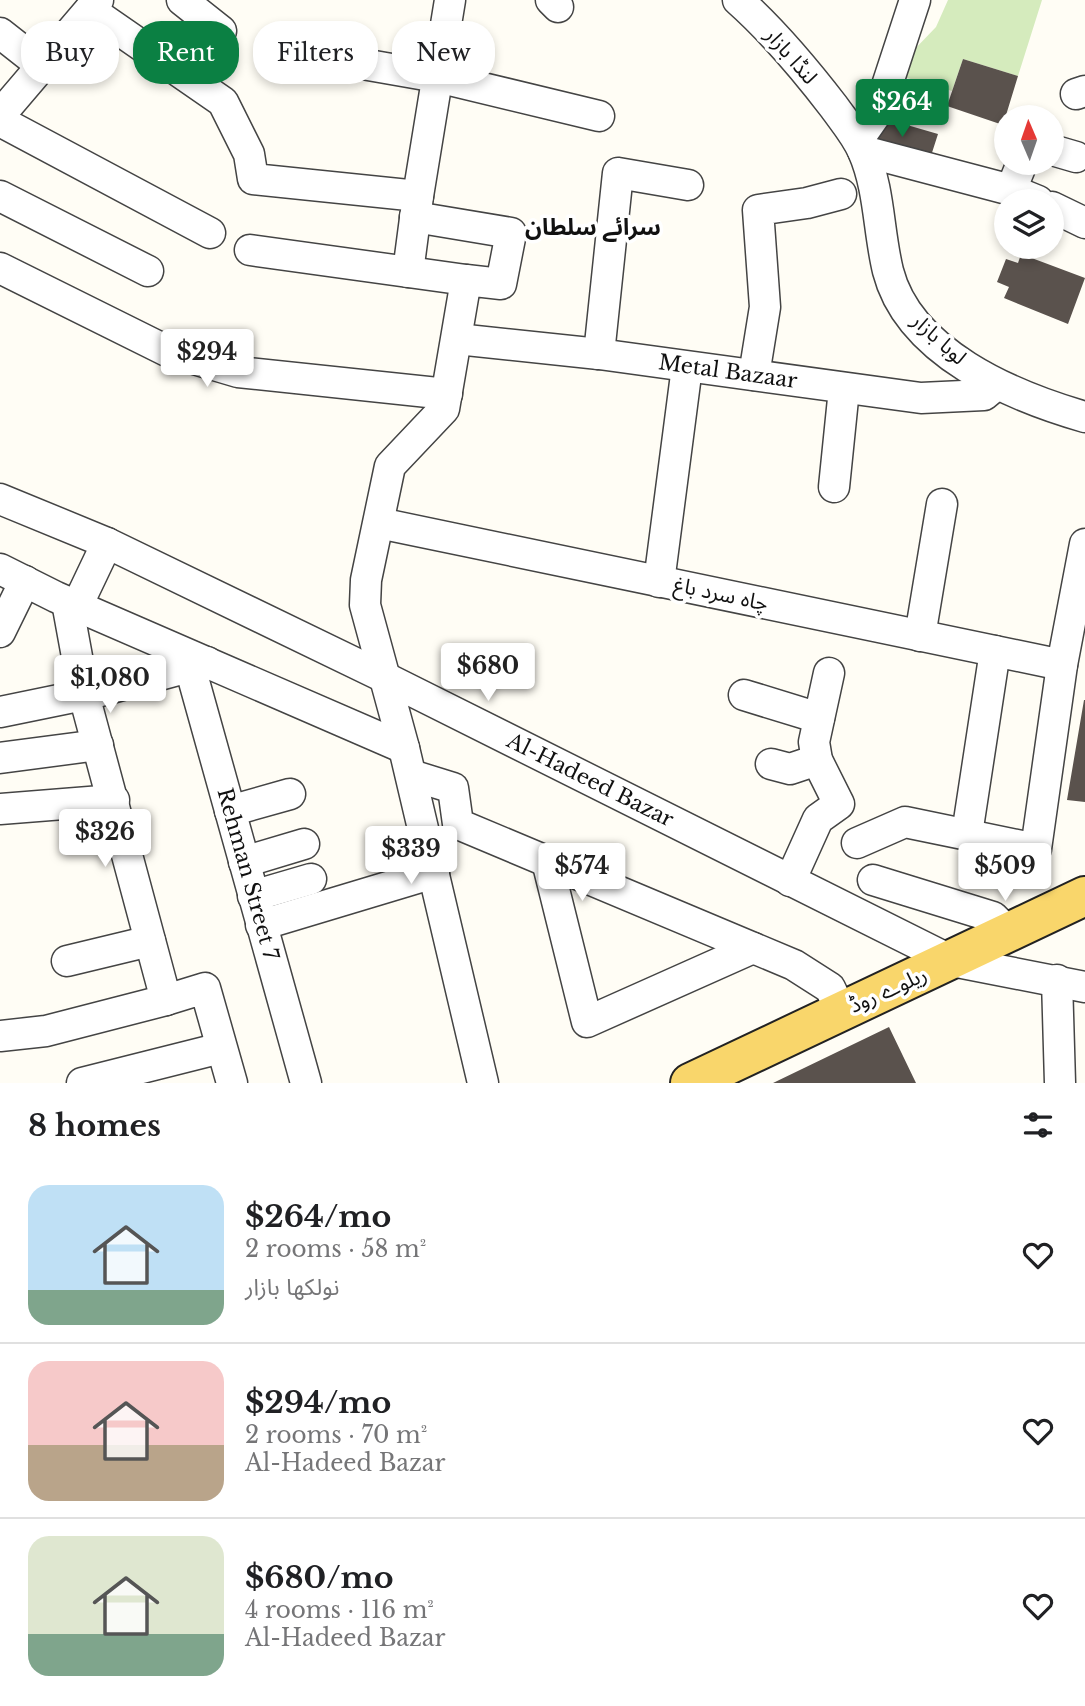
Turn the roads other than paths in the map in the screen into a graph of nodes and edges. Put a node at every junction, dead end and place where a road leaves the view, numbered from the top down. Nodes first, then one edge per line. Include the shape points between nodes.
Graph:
1 (182, 0) edge
2 (450, 0) edge
3 (738, 0) edge
4 (915, 0) edge
5 (94, 5) edge
6 (80, 21) edge
7 (208, 21) edge
8 (446, 21) edge
9 (0, 33) edge
10 (21, 50) edge
11 (27, 84) edge
12 (436, 84) edge
13 (466, 84) edge
14 (0, 115) edge
15 (599, 116) dead end
16 (0, 121) edge
17 (861, 146) junction
18 (1032, 175) edge
19 (688, 185) dead end
20 (1003, 189) edge
21 (1043, 189) edge
22 (841, 194) dead end
23 (0, 196) edge
24 (417, 207) junction
25 (210, 233) dead end
26 (250, 250) dead end
27 (0, 268) edge
28 (148, 271) dead end
29 (408, 272) junction
30 (466, 280) junction
31 (457, 339) junction
32 (599, 354) junction
33 (687, 367) junction
34 (754, 375) junction
35 (996, 385) junction
36 (844, 389) junction
37 (447, 394) junction
38 (1085, 417) edge
39 (834, 487) dead end
40 (0, 499) edge
41 (942, 504) dead end
42 (379, 523) junction
43 (107, 543) junction
44 (1085, 544) edge
45 (13, 575) edge
46 (659, 582) junction
47 (72, 604) junction
48 (0, 632) edge
49 (920, 636) junction
50 (995, 651) junction
51 (199, 665) junction
52 (1062, 665) junction
53 (829, 673) dead end
54 (386, 678) junction
55 (84, 695) junction
56 (744, 695) dead end
57 (0, 712) edge
58 (819, 718) junction
59 (98, 746) junction
60 (0, 758) edge
61 (817, 760) junction
62 (407, 761) junction
63 (771, 764) dead end
64 (290, 794) dead end
65 (114, 800) junction
66 (0, 809) edge
67 (230, 811) junction
68 (967, 834) junction
69 (857, 843) dead end
70 (304, 844) dead end
71 (547, 861) junction
72 (244, 862) junction
73 (434, 873) junction
74 (311, 879) dead end
75 (873, 880) dead end
76 (790, 881) junction
77 (253, 896) junction
78 (1085, 897) edge
79 (261, 925) junction
80 (1009, 933) junction
81 (150, 941) junction
82 (753, 948) junction
83 (67, 961) dead end
84 (952, 961) junction
85 (1071, 984) edge
86 (166, 1000) junction
87 (841, 1011) junction
88 (0, 1036) edge
89 (221, 1048) junction
90 (82, 1083) edge
91 (232, 1083) edge
92 (306, 1083) edge
93 (483, 1083) edge
94 (690, 1083) edge
95 (1060, 1083) edge

1 - 7 street
2 - 8 street
3 - 17 street, لنڈا بازار via 809,74
4 - 17 street via 879,110
5 - 6 street
5 - 24 street via 223,102 249,154 253,179
9 - 10 street
11 - 14 street
12 - 24 street
13 - 15 street
16 - 25 street
17 - 20 street
17 - 35 street, لوہا بازار via 878,199 889,274 900,298 929,336
18 - 21 street
19 - 32 street via 618,173
22 - 34 street via 758,210 765,307
23 - 28 street
24 - 29 street
24 - 30 street via 511,233 501,284
26 - 29 street
27 - 37 street via 167,351 238,372
29 - 30 street
30 - 31 street
31 - 32 street, Metal Bazaar
31 - 37 street
32 - 33 street, Metal Bazaar
33 - 34 street, Metal Bazaar
33 - 46 street
34 - 36 street, Metal Bazaar
35 - 36 street, Metal Bazaar via 984,395 920,398
35 - 38 street, لوہا بازار
36 - 39 street
37 - 42 street via 444,409 390,466
40 - 43 street, Al-Hadeed Bazar
41 - 49 street
42 - 46 street, چاہ سرد باغ
42 - 54 street via 365,606
43 - 47 street
43 - 54 street, Al-Hadeed Bazar
44 - 52 street
45 - 47 street
45 - 48 street
46 - 49 street, چاہ سرد باغ
47 - 51 street
47 - 55 street
49 - 50 street, چاہ سرد باغ
50 - 52 street, چاہ سرد باغ
50 - 68 street
51 - 55 street
51 - 62 street
51 - 67 street, Rehman Street 7
52 - 68 street via 1036,849
53 - 58 street
54 - 62 street
54 - 76 street, Al-Hadeed Bazar
55 - 57 street
55 - 59 street
56 - 58 street
58 - 61 street via 814,742
59 - 60 street
59 - 65 street
61 - 63 street via 790,769
61 - 76 street via 839,804 818,819
62 - 71 street via 453,788 458,824
62 - 73 street
64 - 67 street
65 - 66 street
65 - 81 street
67 - 72 street, Rehman Street 7
68 - 69 street via 905,822
70 - 72 street
71 - 82 street
71 - 82 street via 587,1022
72 - 77 street, Rehman Street 7
73 - 79 street
73 - 93 street
74 - 77 street
75 - 80 street via 993,917
76 - 84 street, Al-Hadeed Bazar
77 - 79 street, Rehman Street 7
78 - 80 main road, ریلوے روڈ
79 - 92 street, Rehman Street 7
80 - 84 main road, ریلوے روڈ
81 - 83 street
81 - 86 street
82 - 87 street via 794,965 830,989
84 - 85 street, Al-Hadeed Bazar
84 - 87 main road, ریلوے روڈ
85 - 95 street
86 - 88 street via 46,1031
86 - 89 street via 205,988
87 - 94 main road, ریلوے روڈ
89 - 90 street
89 - 91 street

